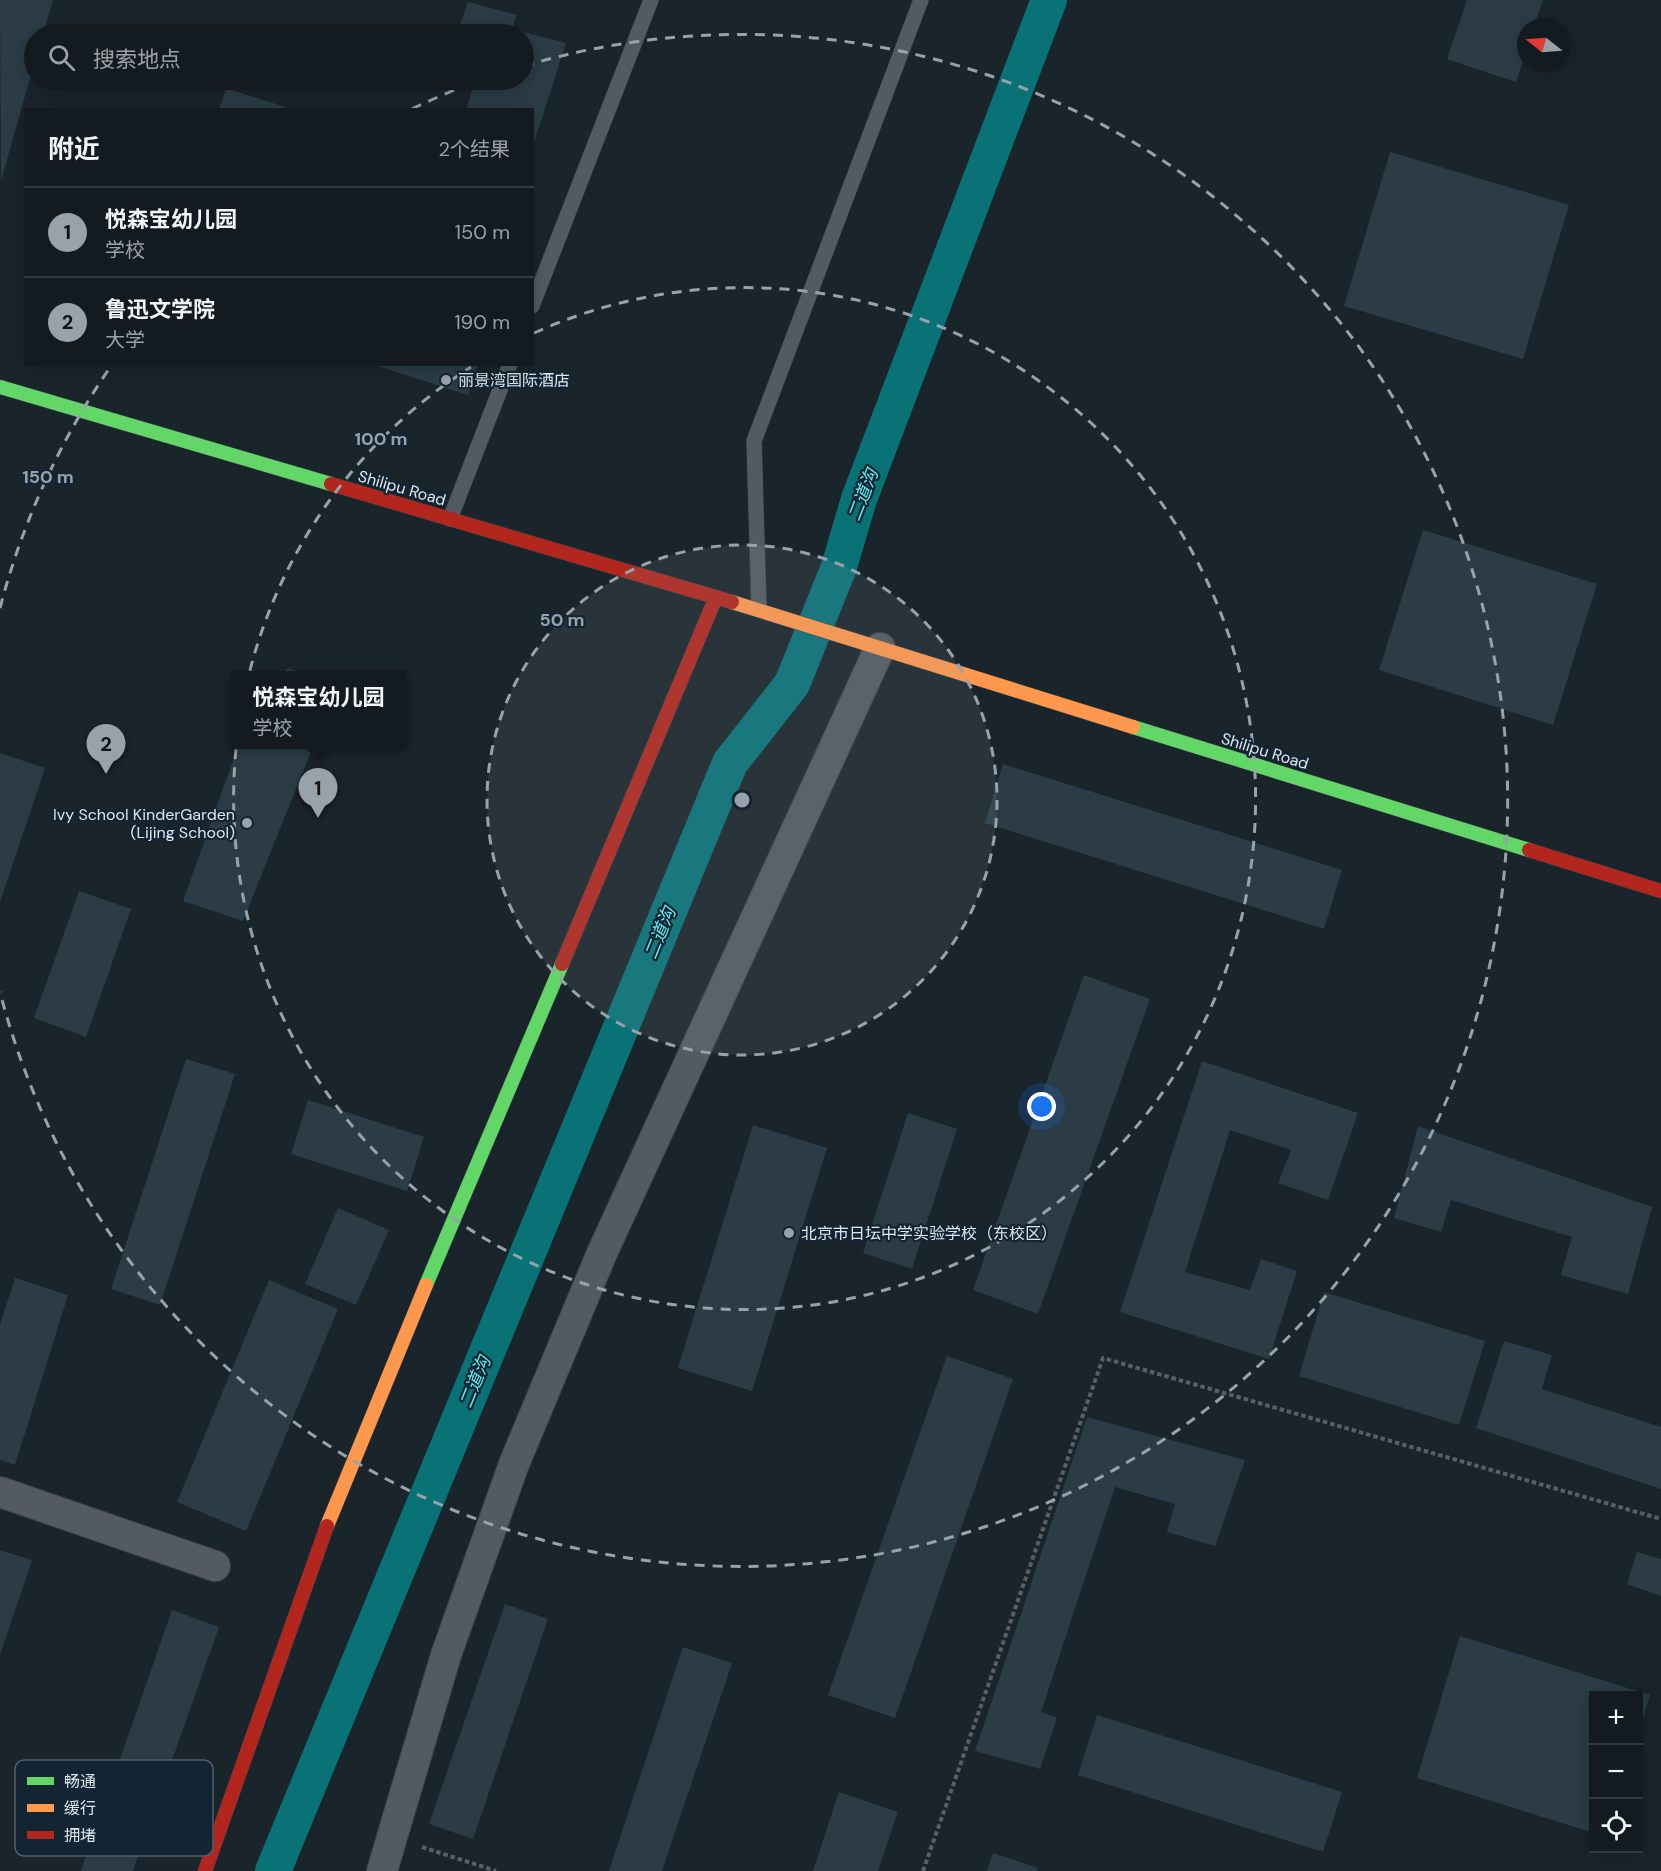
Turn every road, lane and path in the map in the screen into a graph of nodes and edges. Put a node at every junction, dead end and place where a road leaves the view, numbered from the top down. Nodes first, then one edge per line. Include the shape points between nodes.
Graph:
1 (651, 0) edge
2 (921, 0) edge
3 (534, 301) edge
4 (509, 366) edge
5 (0, 387) edge
6 (450, 519) junction
7 (716, 597) junction
8 (759, 610) junction
9 (870, 645) junction
10 (1661, 891) edge
11 (0, 1492) edge
12 (1661, 1519) edge
13 (215, 1566) dead end
14 (394, 1837) junction
15 (213, 1848) edge
16 (210, 1856) edge
17 (205, 1871) edge
18 (382, 1871) edge
19 (496, 1871) edge
20 (923, 1871) edge

1 - 3 lane
2 - 8 lane via 754,441
4 - 6 lane
5 - 6 street, Shilipu Road
6 - 7 street, Shilipu Road
7 - 8 street, Shilipu Road
7 - 15 street via 336,1499
8 - 9 street, Shilipu Road
9 - 10 street, Shilipu Road
9 - 14 street via 602,1253 514,1464 446,1655
11 - 13 street
12 - 20 path via 1103,1358
14 - 18 street
14 - 19 path
16 - 17 street

